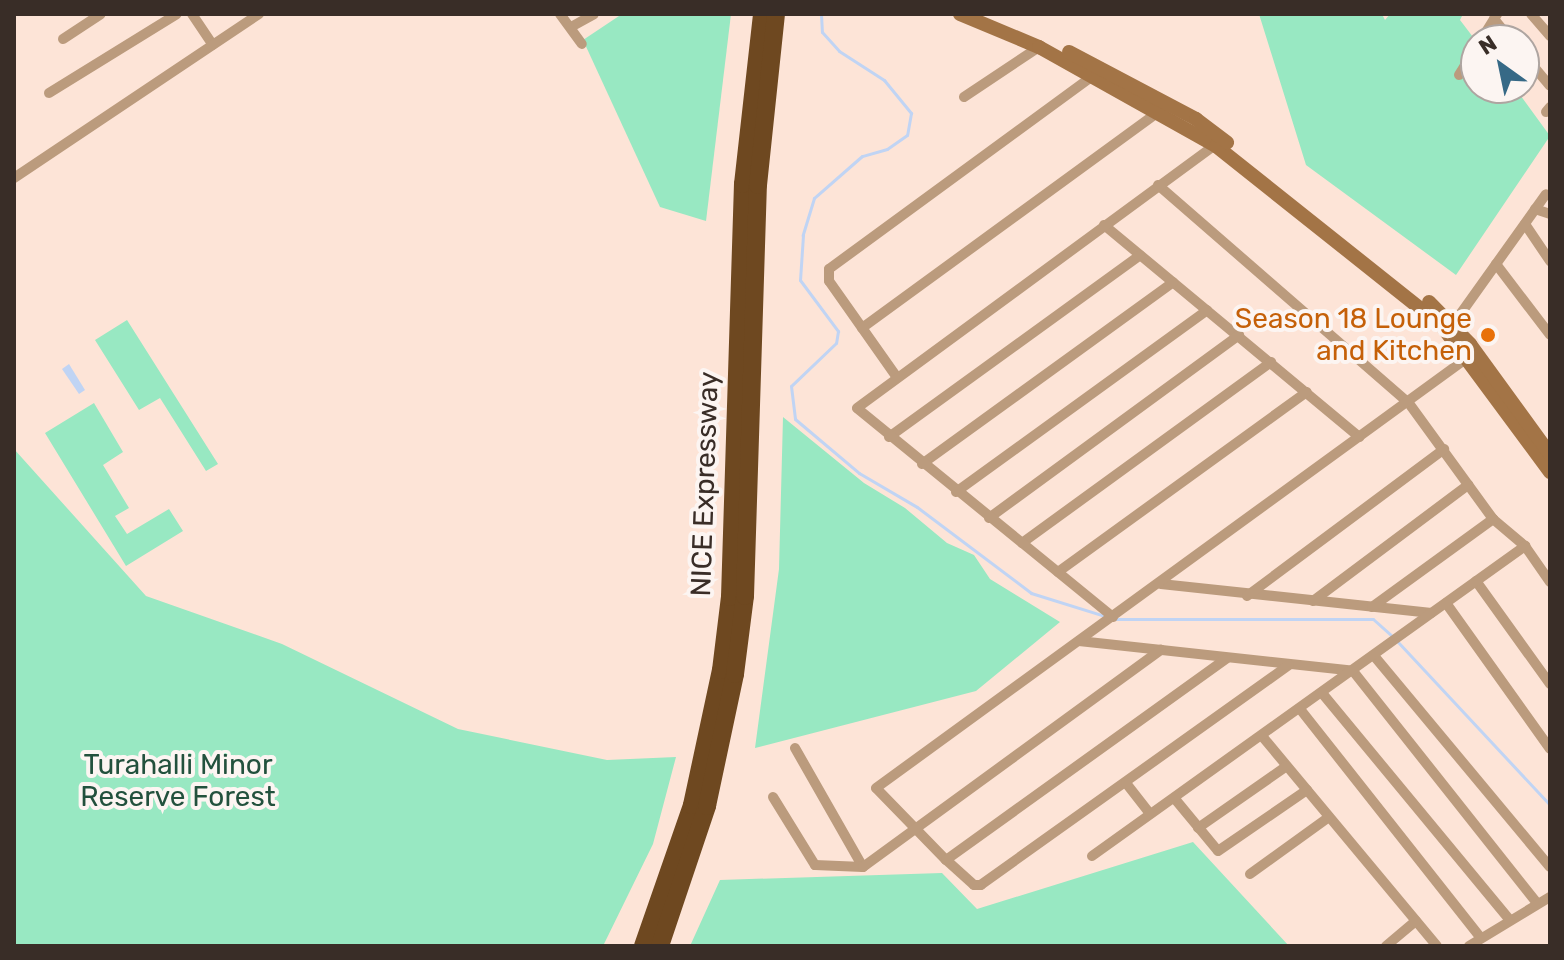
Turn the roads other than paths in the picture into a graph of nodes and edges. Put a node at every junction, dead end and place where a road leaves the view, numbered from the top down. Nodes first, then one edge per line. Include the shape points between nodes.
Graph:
1 (101, 14) edge
2 (177, 14) edge
3 (192, 14) edge
4 (259, 14) edge
5 (560, 14) edge
6 (594, 14) edge
7 (762, 14) edge
8 (776, 14) edge
9 (1531, 14) edge
10 (977, 16) edge
11 (571, 27) junction
12 (1550, 36) edge
13 (63, 39) dead end
14 (582, 44) dead end
15 (213, 45) junction
16 (1039, 47) junction
17 (1094, 75) junction
18 (49, 93) dead end
19 (964, 97) dead end
20 (1160, 111) junction
21 (1219, 142) junction
22 (14, 178) edge
23 (1158, 185) junction
24 (1546, 194) dead end
25 (1535, 209) junction
26 (1550, 214) edge
27 (1525, 224) junction
28 (1104, 225) junction
29 (1140, 255) junction
30 (1550, 261) edge
31 (1496, 264) junction
32 (1173, 282) junction
33 (1207, 310) junction
34 (1454, 323) junction
35 (862, 328) junction
36 (1239, 335) junction
37 (1550, 335) edge
38 (1472, 354) junction
39 (1271, 362) junction
40 (896, 376) junction
41 (1307, 392) junction
42 (1408, 402) junction
43 (889, 437) junction
44 (1359, 437) junction
45 (1444, 449) junction
46 (1550, 454) edge
47 (922, 464) junction
48 (1550, 472) edge
49 (1468, 485) junction
50 (956, 492) junction
51 (989, 518) junction
52 (1493, 519) junction
53 (1022, 543) junction
54 (1525, 546) junction
55 (1058, 572) junction
56 (1476, 581) junction
57 (1550, 582) edge
58 (1161, 584) junction
59 (1247, 597) junction
60 (1313, 601) junction
61 (1446, 603) junction
62 (1372, 607) junction
63 (1431, 613) junction
64 (1113, 617) junction
65 (1079, 641) junction
66 (1161, 650) junction
67 (1375, 657) junction
68 (1227, 658) junction
69 (1289, 665) junction
70 (1353, 671) junction
71 (1550, 684) edge
72 (1322, 693) junction
73 (1300, 709) junction
74 (1262, 736) junction
75 (795, 748) dead end
76 (1550, 749) edge
77 (1287, 766) junction
78 (1126, 783) junction
79 (1307, 790) junction
80 (773, 797) dead end
81 (1175, 799) junction
82 (1150, 814) junction
83 (1329, 817) junction
84 (1198, 828) junction
85 (917, 831) junction
86 (1092, 856) dead end
87 (946, 860) junction
88 (863, 867) junction
89 (1550, 867) edge
90 (1250, 874) dead end
91 (1550, 897) edge
92 (1537, 903) junction
93 (1509, 919) junction
94 (1416, 921) junction
95 (1481, 938) junction
96 (643, 946) edge
97 (660, 946) edge
98 (1386, 946) edge
99 (1437, 946) edge
100 (1469, 946) edge

1 - 13 street
2 - 18 street
3 - 15 street
4 - 15 street
5 - 11 street
6 - 11 street
7 - 96 highway, NICE Expressway via 743,184 730,597 721,670 692,805
8 - 97 highway, NICE Expressway via 758,185 745,596 735,674 707,806
9 - 12 street
10 - 16 main road
10 - 21 main road via 1105,69
11 - 14 street
15 - 22 street
16 - 17 main road
16 - 19 street
17 - 20 main road
17 - 35 street via 829,269 828,280
20 - 21 main road
20 - 35 street
21 - 23 street
21 - 34 main road
21 - 38 main road
23 - 28 street
23 - 42 street
24 - 25 street
25 - 26 street
25 - 27 street
27 - 30 street
27 - 31 street
28 - 29 street
28 - 40 street
29 - 32 street
29 - 43 street
31 - 34 street
31 - 37 street
32 - 33 street
32 - 47 street
33 - 36 street
33 - 50 street
34 - 38 main road
35 - 40 street
36 - 39 street
36 - 51 street
38 - 42 street
38 - 46 main road
38 - 48 main road
39 - 41 street
39 - 53 street
40 - 43 street via 857,408
41 - 44 street
41 - 55 street
42 - 44 street
42 - 45 street
43 - 47 street
44 - 58 street
45 - 49 street
45 - 59 street
47 - 50 street
49 - 52 street
49 - 60 street
50 - 51 street
51 - 53 street
52 - 54 street
52 - 62 street
53 - 55 street
54 - 56 street
54 - 57 street
55 - 64 street
56 - 61 street
56 - 71 street
58 - 59 street
58 - 64 street
59 - 60 street
60 - 62 street
61 - 63 street
61 - 76 street
62 - 63 street
63 - 67 street
64 - 65 street
65 - 66 street
65 - 85 street via 878,782 877,790
66 - 68 street
66 - 85 street
67 - 70 street
67 - 89 street
68 - 69 street
68 - 87 street
69 - 70 street
69 - 78 street
70 - 72 street
70 - 92 street
72 - 73 street
72 - 93 street
73 - 74 street
73 - 95 street
74 - 77 street
74 - 81 street
75 - 88 street
77 - 79 street
77 - 84 street
78 - 82 street
78 - 87 street via 981,885 974,885
79 - 83 street
79 - 84 street via 1218,851
80 - 88 street via 815,865
81 - 82 street
81 - 84 street
82 - 86 street
83 - 90 street
83 - 94 street
85 - 87 street
85 - 88 street
91 - 92 street
92 - 93 street
93 - 95 street
94 - 98 street
94 - 99 street
95 - 100 street

